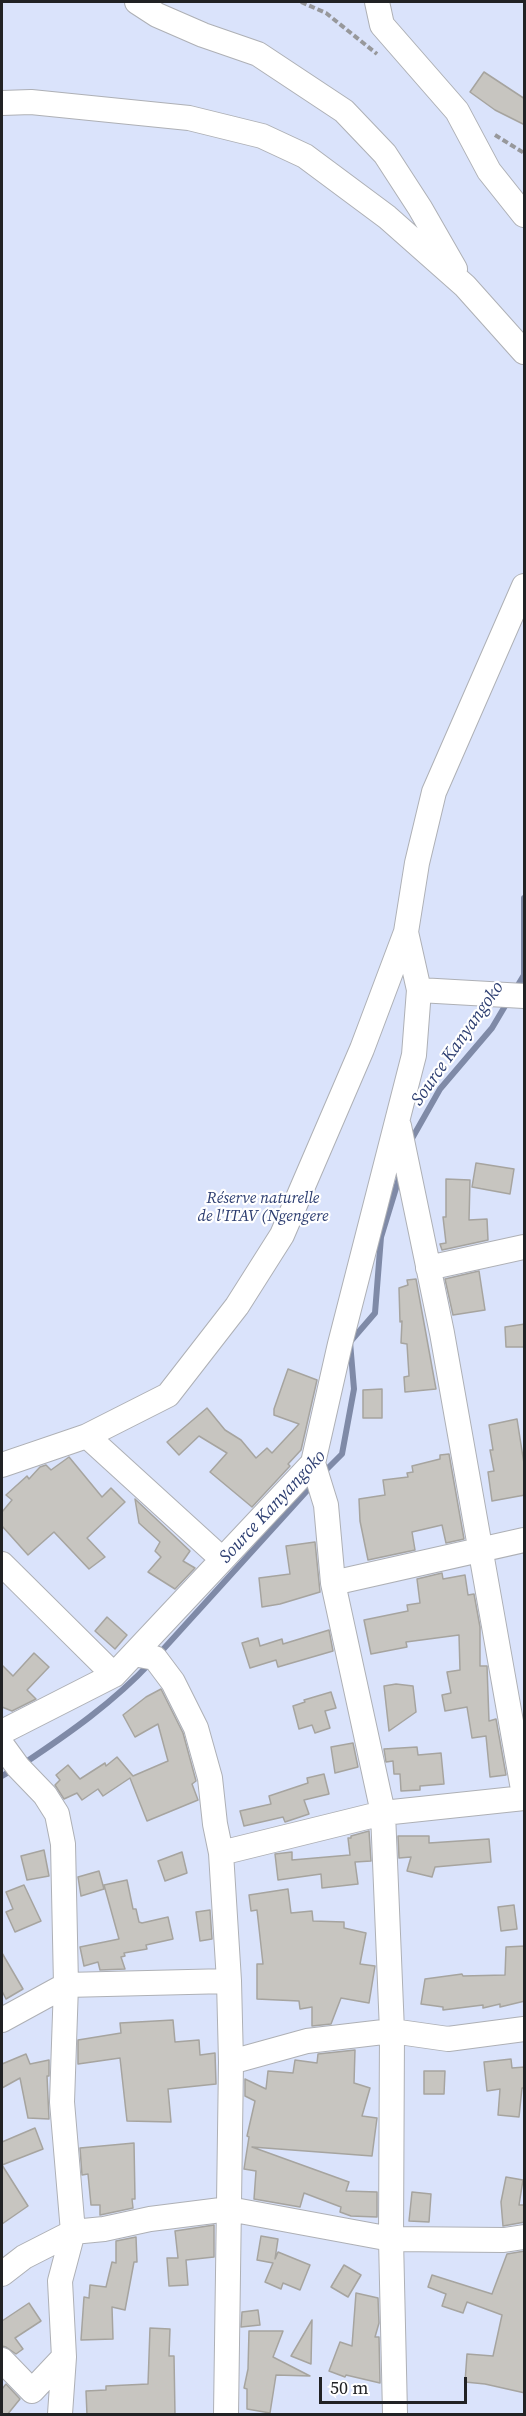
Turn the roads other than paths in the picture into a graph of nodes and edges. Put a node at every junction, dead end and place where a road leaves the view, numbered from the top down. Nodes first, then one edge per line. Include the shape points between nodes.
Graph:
1 (137, 2) edge
2 (377, 2) edge
3 (2, 103) edge
4 (525, 215) edge
5 (465, 286) junction
6 (525, 352) edge
7 (525, 586) edge
8 (406, 932) junction
9 (418, 990) junction
10 (525, 996) edge
11 (398, 1121) junction
12 (525, 1247) edge
13 (428, 1269) junction
14 (87, 1436) junction
15 (313, 1463) junction
16 (2, 1465) edge
17 (525, 1540) edge
18 (481, 1550) junction
19 (222, 1559) junction
20 (2, 1564) edge
21 (333, 1583) junction
22 (134, 1654) junction
23 (114, 1675) junction
24 (2, 1732) edge
25 (12, 1760) edge
26 (525, 1797) edge
27 (383, 1813) junction
28 (221, 1853) junction
29 (229, 1981) junction
30 (66, 1985) junction
31 (2, 2020) edge
32 (525, 2029) edge
33 (392, 2031) junction
34 (231, 2062) junction
35 (229, 2210) junction
36 (73, 2232) junction
37 (525, 2237) edge
38 (391, 2239) junction
39 (2, 2274) edge
40 (64, 2356) junction
41 (2, 2360) edge
42 (60, 2415) edge
43 (226, 2415) edge
44 (395, 2415) edge

1 - 5 street via 184,27 258,54 344,111 385,154
2 - 4 street via 382,26 457,111 489,171
3 - 5 street via 31,102 189,118 262,136 323,169 387,217
5 - 6 street
7 - 8 street via 434,792
8 - 9 street
8 - 14 street via 362,1049 282,1235 237,1306 168,1395
9 - 10 street
9 - 11 street via 414,1055
11 - 13 street
11 - 15 street
12 - 13 street
13 - 18 street
14 - 16 street
14 - 19 street
15 - 19 street
15 - 21 street via 326,1504
17 - 18 street
18 - 21 street
18 - 26 street
19 - 22 street
20 - 23 street
21 - 27 street
22 - 23 street
22 - 28 street via 155,1658 196,1728 210,1778
23 - 24 street
25 - 30 street via 57,1814 63,1844
26 - 27 street
27 - 28 street
27 - 33 street
28 - 29 street
29 - 30 street
29 - 34 street
30 - 31 street
30 - 36 street via 62,2102
32 - 33 street via 448,2039
33 - 34 street via 307,2041
33 - 38 street
34 - 35 street
35 - 36 street
35 - 38 street
35 - 43 street
36 - 39 street via 24,2257
36 - 40 street via 60,2281
37 - 38 street
38 - 44 street
40 - 41 street via 32,2391
40 - 42 street

